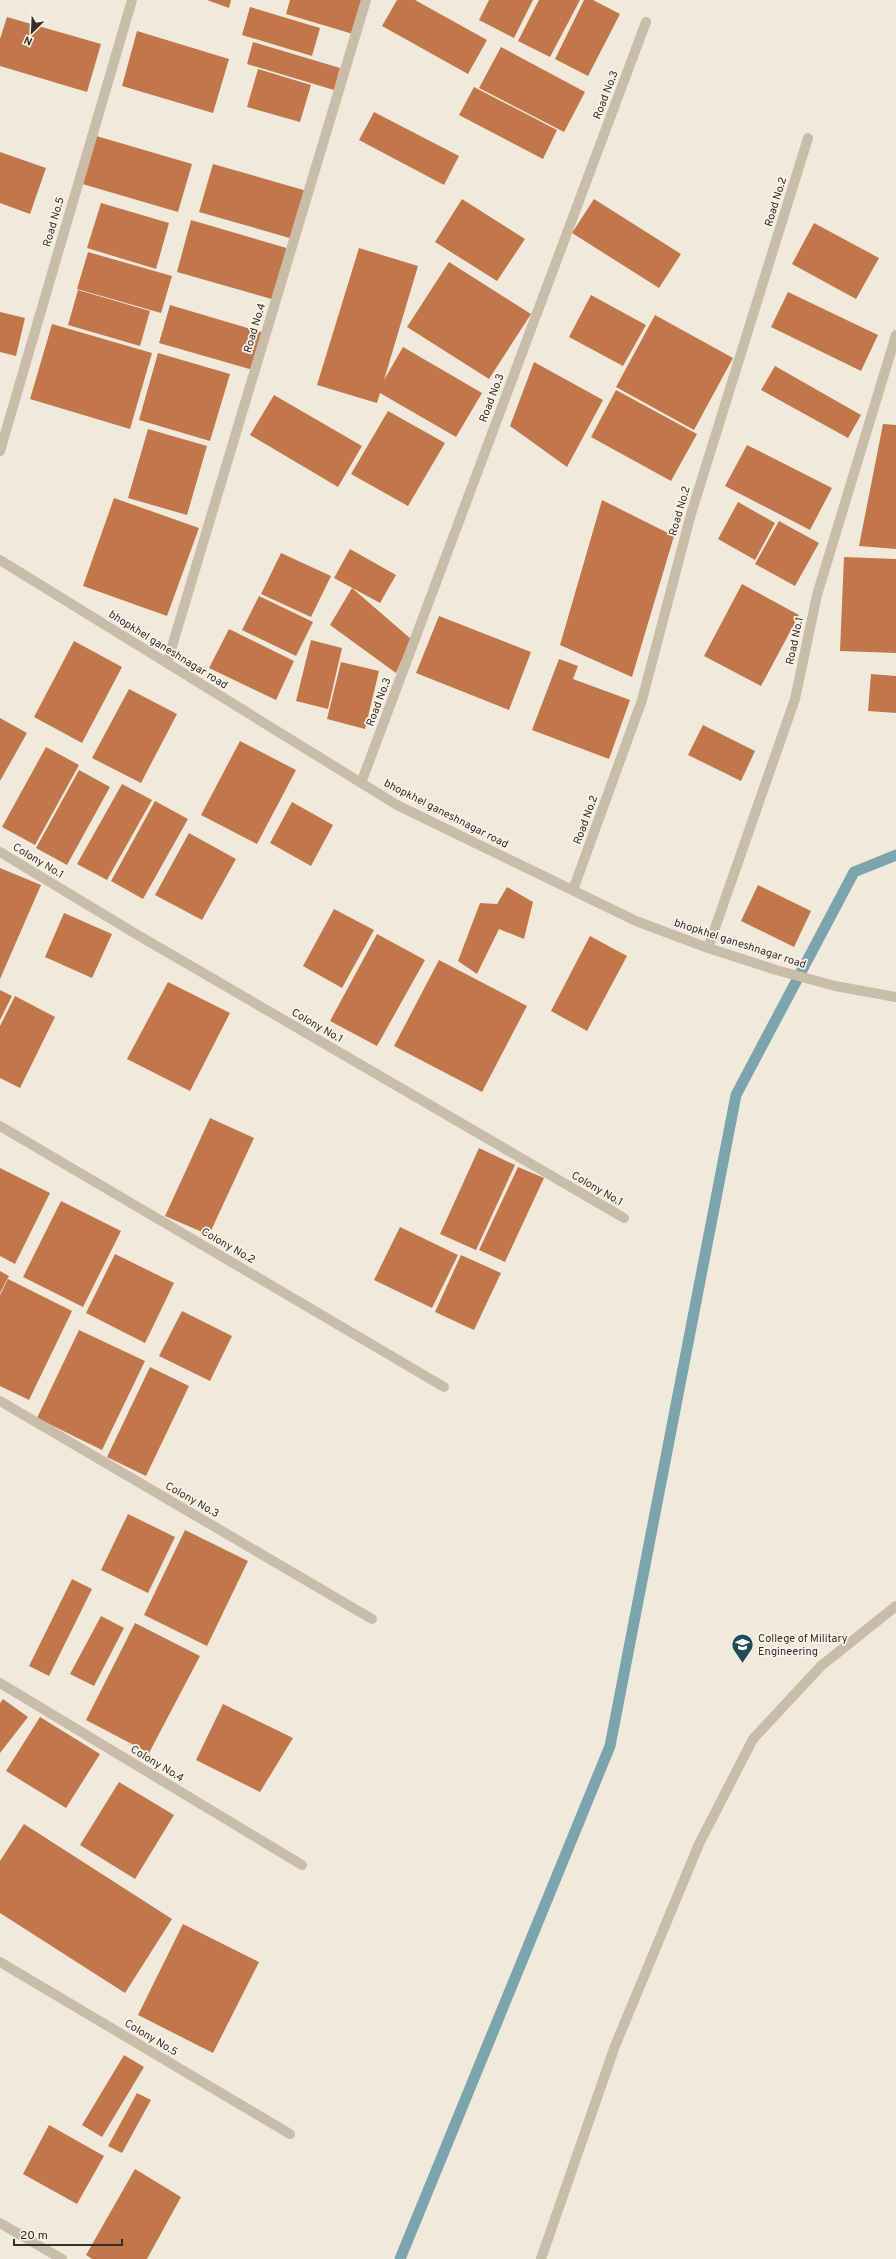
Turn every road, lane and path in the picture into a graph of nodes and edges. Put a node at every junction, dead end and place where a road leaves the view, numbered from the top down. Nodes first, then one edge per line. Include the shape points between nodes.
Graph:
1 (132, 0) edge
2 (366, 0) edge
3 (646, 22) dead end
4 (808, 138) dead end
5 (896, 336) edge
6 (0, 451) edge
7 (0, 560) edge
8 (167, 663) junction
9 (361, 783) junction
10 (0, 852) edge
11 (573, 890) junction
12 (708, 948) junction
13 (896, 997) edge
14 (0, 1126) edge
15 (624, 1218) dead end
16 (444, 1387) dead end
17 (0, 1401) edge
18 (896, 1606) edge
19 (372, 1619) dead end
20 (0, 1683) edge
21 (302, 1865) dead end
22 (0, 1962) edge
23 (290, 2134) dead end
24 (0, 2223) edge
25 (62, 2259) edge
26 (541, 2259) edge

1 - 6 street, Road No.5
2 - 8 street, Road No.4
3 - 9 street, Road No.3
4 - 11 street, Road No.2 via 691,514 642,700
5 - 12 street, Road No.1 via 817,595 796,699
7 - 8 street, bhopkhel ganeshnagar road
8 - 9 street, bhopkhel ganeshnagar road
9 - 11 street, bhopkhel ganeshnagar road via 397,805
10 - 15 street, Colony No.1
11 - 12 street, bhopkhel ganeshnagar road via 636,921
12 - 13 street, bhopkhel ganeshnagar road via 835,986
14 - 16 street, Colony No.2
17 - 19 street, Colony No.3
18 - 26 street via 821,1666 753,1739 699,1844 615,2046
20 - 21 street, Colony No.4
22 - 23 street, Colony No.5
24 - 25 street

